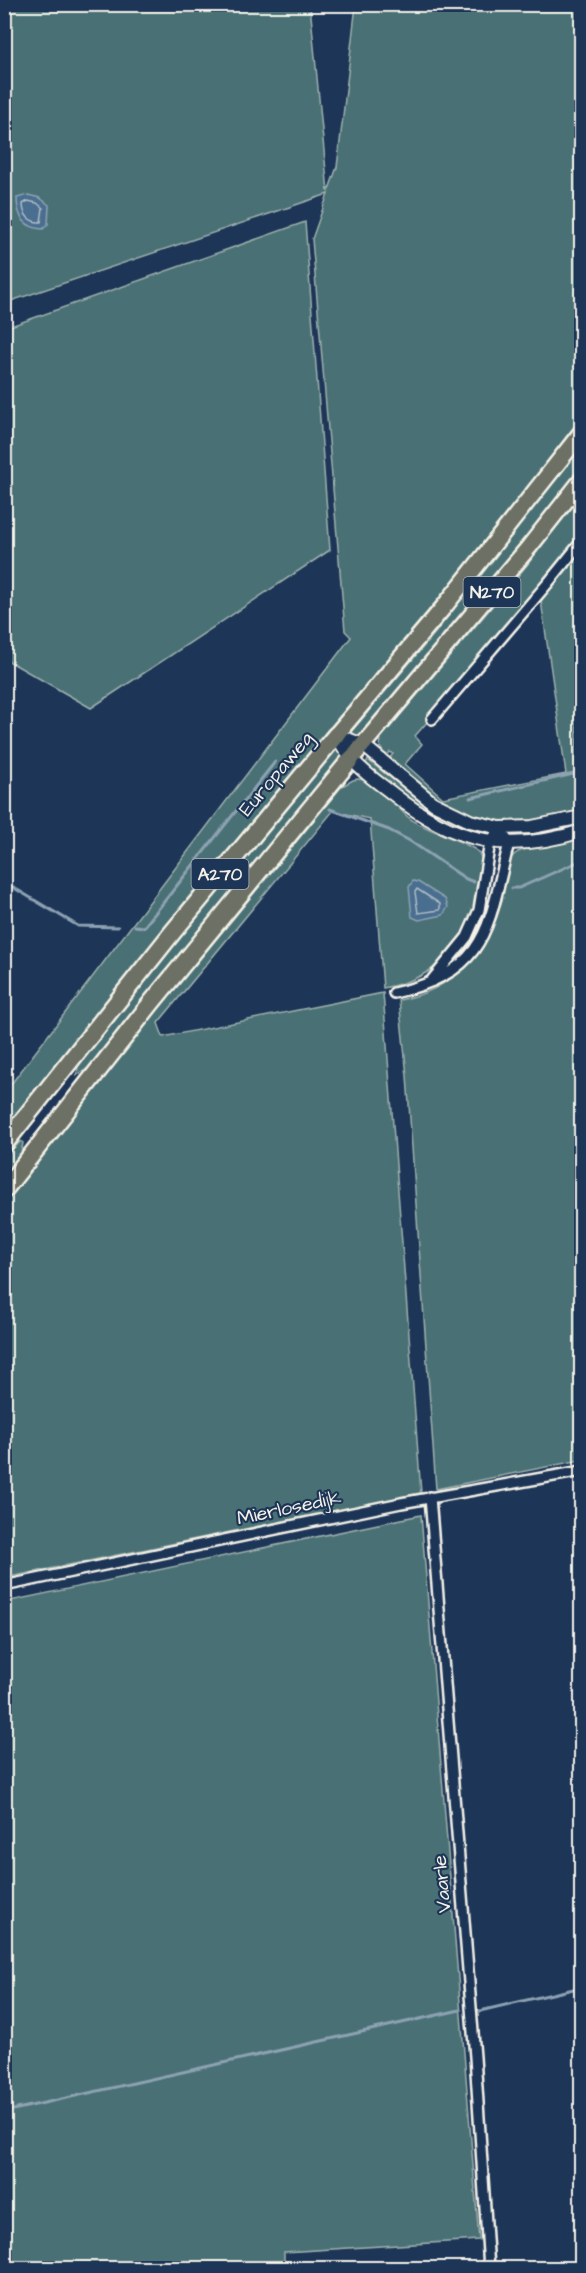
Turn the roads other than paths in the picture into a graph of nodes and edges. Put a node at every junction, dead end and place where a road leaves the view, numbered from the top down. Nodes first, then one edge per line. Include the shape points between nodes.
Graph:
1 (582, 432) edge
2 (582, 480) edge
3 (582, 541) edge
4 (432, 719) dead end
5 (336, 735) junction
6 (363, 745) junction
7 (351, 759) junction
8 (582, 817) edge
9 (500, 828) junction
10 (582, 831) edge
11 (490, 842) junction
12 (509, 843) junction
13 (431, 981) junction
14 (394, 993) dead end
15 (4, 1144) edge
16 (4, 1190) edge
17 (582, 1471) edge
18 (430, 1497) junction
19 (4, 1586) edge
20 (489, 2268) edge

1 - 5 highway, Europaweg / N270 via 443,608
2 - 6 highway, N270
3 - 4 street
5 - 6 street
5 - 7 street
5 - 15 highway, Europaweg / A270
6 - 7 highway, N270
6 - 9 street via 434,803 470,821
7 - 11 street via 416,812 440,826
7 - 16 highway, A270
8 - 9 street via 532,827
9 - 11 street
9 - 12 street
10 - 12 street via 560,838
11 - 12 street
11 - 13 street via 479,910 467,937
12 - 13 street via 489,920 478,946 452,972
13 - 14 street
17 - 18 street, Mierlosedijk
18 - 19 street, Mierlosedijk
18 - 20 street, Vaarle

